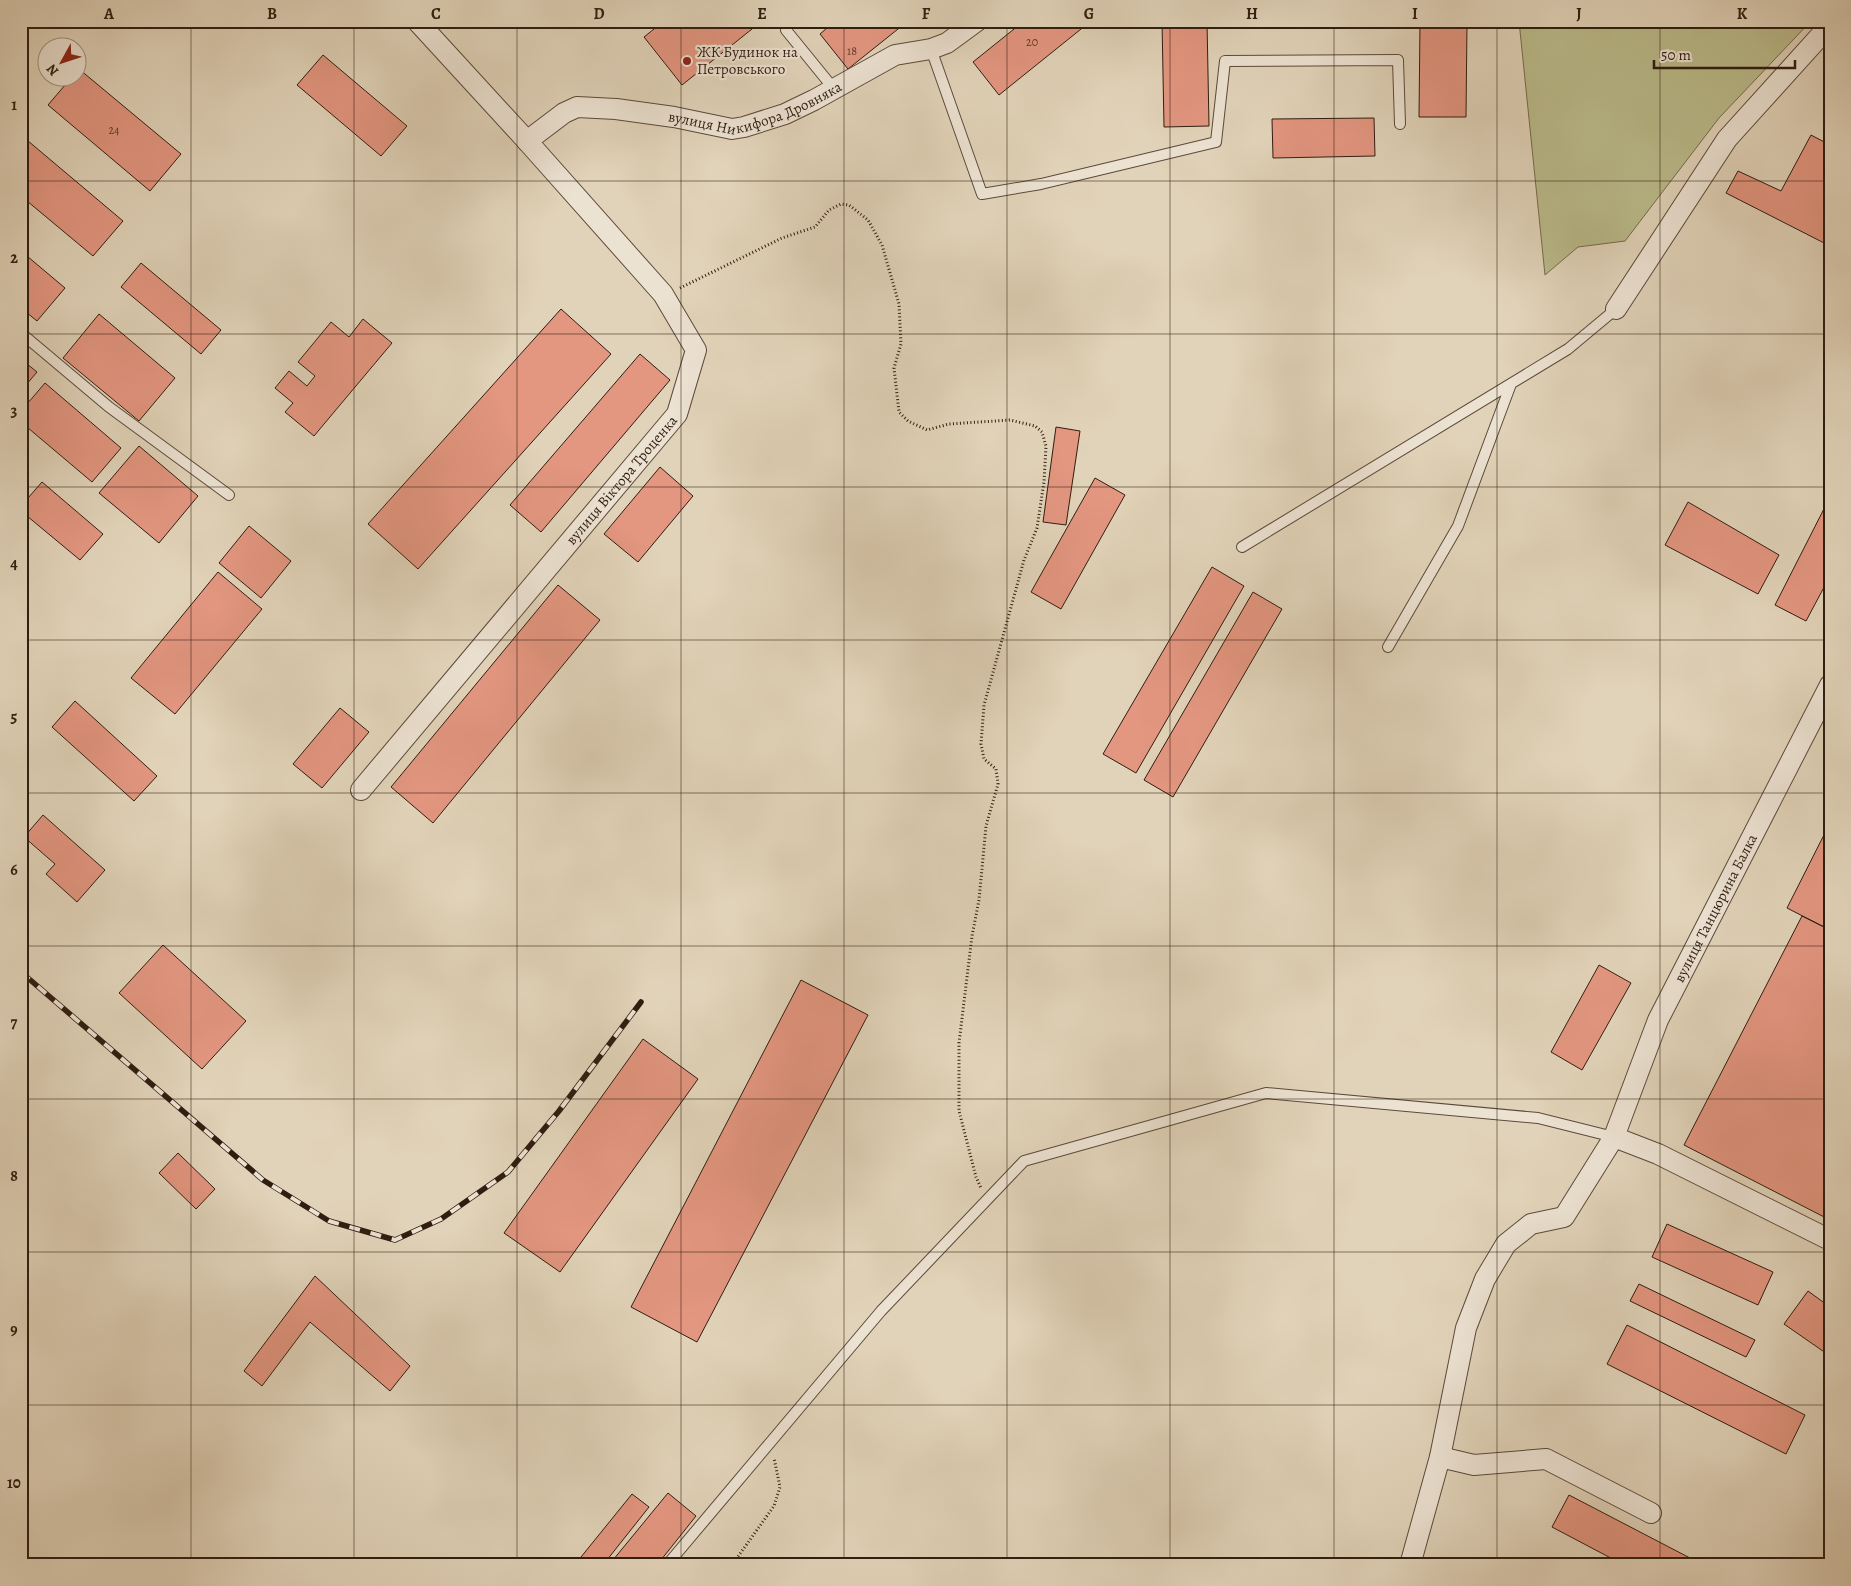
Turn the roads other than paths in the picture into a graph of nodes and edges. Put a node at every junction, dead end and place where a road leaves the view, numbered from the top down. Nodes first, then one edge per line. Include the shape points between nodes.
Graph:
1 (417, 21) edge
2 (977, 21) edge
3 (1830, 25) edge
4 (786, 30) dead end
5 (931, 49) junction
6 (834, 89) junction
7 (1400, 124) dead end
8 (527, 141) junction
9 (1616, 309) joint
10 (21, 333) edge
11 (1511, 384) junction
12 (229, 495) dead end
13 (1242, 547) dead end
14 (1388, 647) dead end
15 (1830, 685) edge
16 (360, 790) dead end
17 (1614, 1137) junction
18 (1830, 1240) edge
19 (1440, 1458) junction
20 (1651, 1512) dead end
21 (667, 1565) edge
22 (1410, 1565) edge

1 - 8 street, вулиця Віктора Троценка
2 - 5 street, вулиця Никифора Дровняка via 957,37
3 - 9 street via 1727,139
4 - 6 lane
5 - 6 street, вулиця Никифора Дровняка via 895,55
5 - 7 lane via 982,194 1041,184 1216,142 1225,62 1398,60
6 - 8 street, вулиця Никифора Дровняка via 785,114 732,129 674,117 577,107
8 - 16 street, вулиця Віктора Троценка via 664,294 696,350 677,414
9 - 11 lane via 1568,349
10 - 12 lane via 109,407
11 - 13 lane
11 - 14 lane via 1458,526
15 - 17 street, вулиця Танцюрина Балка via 1658,1020
17 - 18 street via 1658,1154
17 - 19 street, вулиця Танцюрина Балка via 1564,1217 1531,1224 1518,1234 1506,1244 1485,1279 1466,1328
17 - 21 lane via 1538,1118 1266,1093 1024,1161 881,1311
19 - 20 street via 1474,1465 1546,1460
19 - 22 street, вулиця Танцюрина Балка

